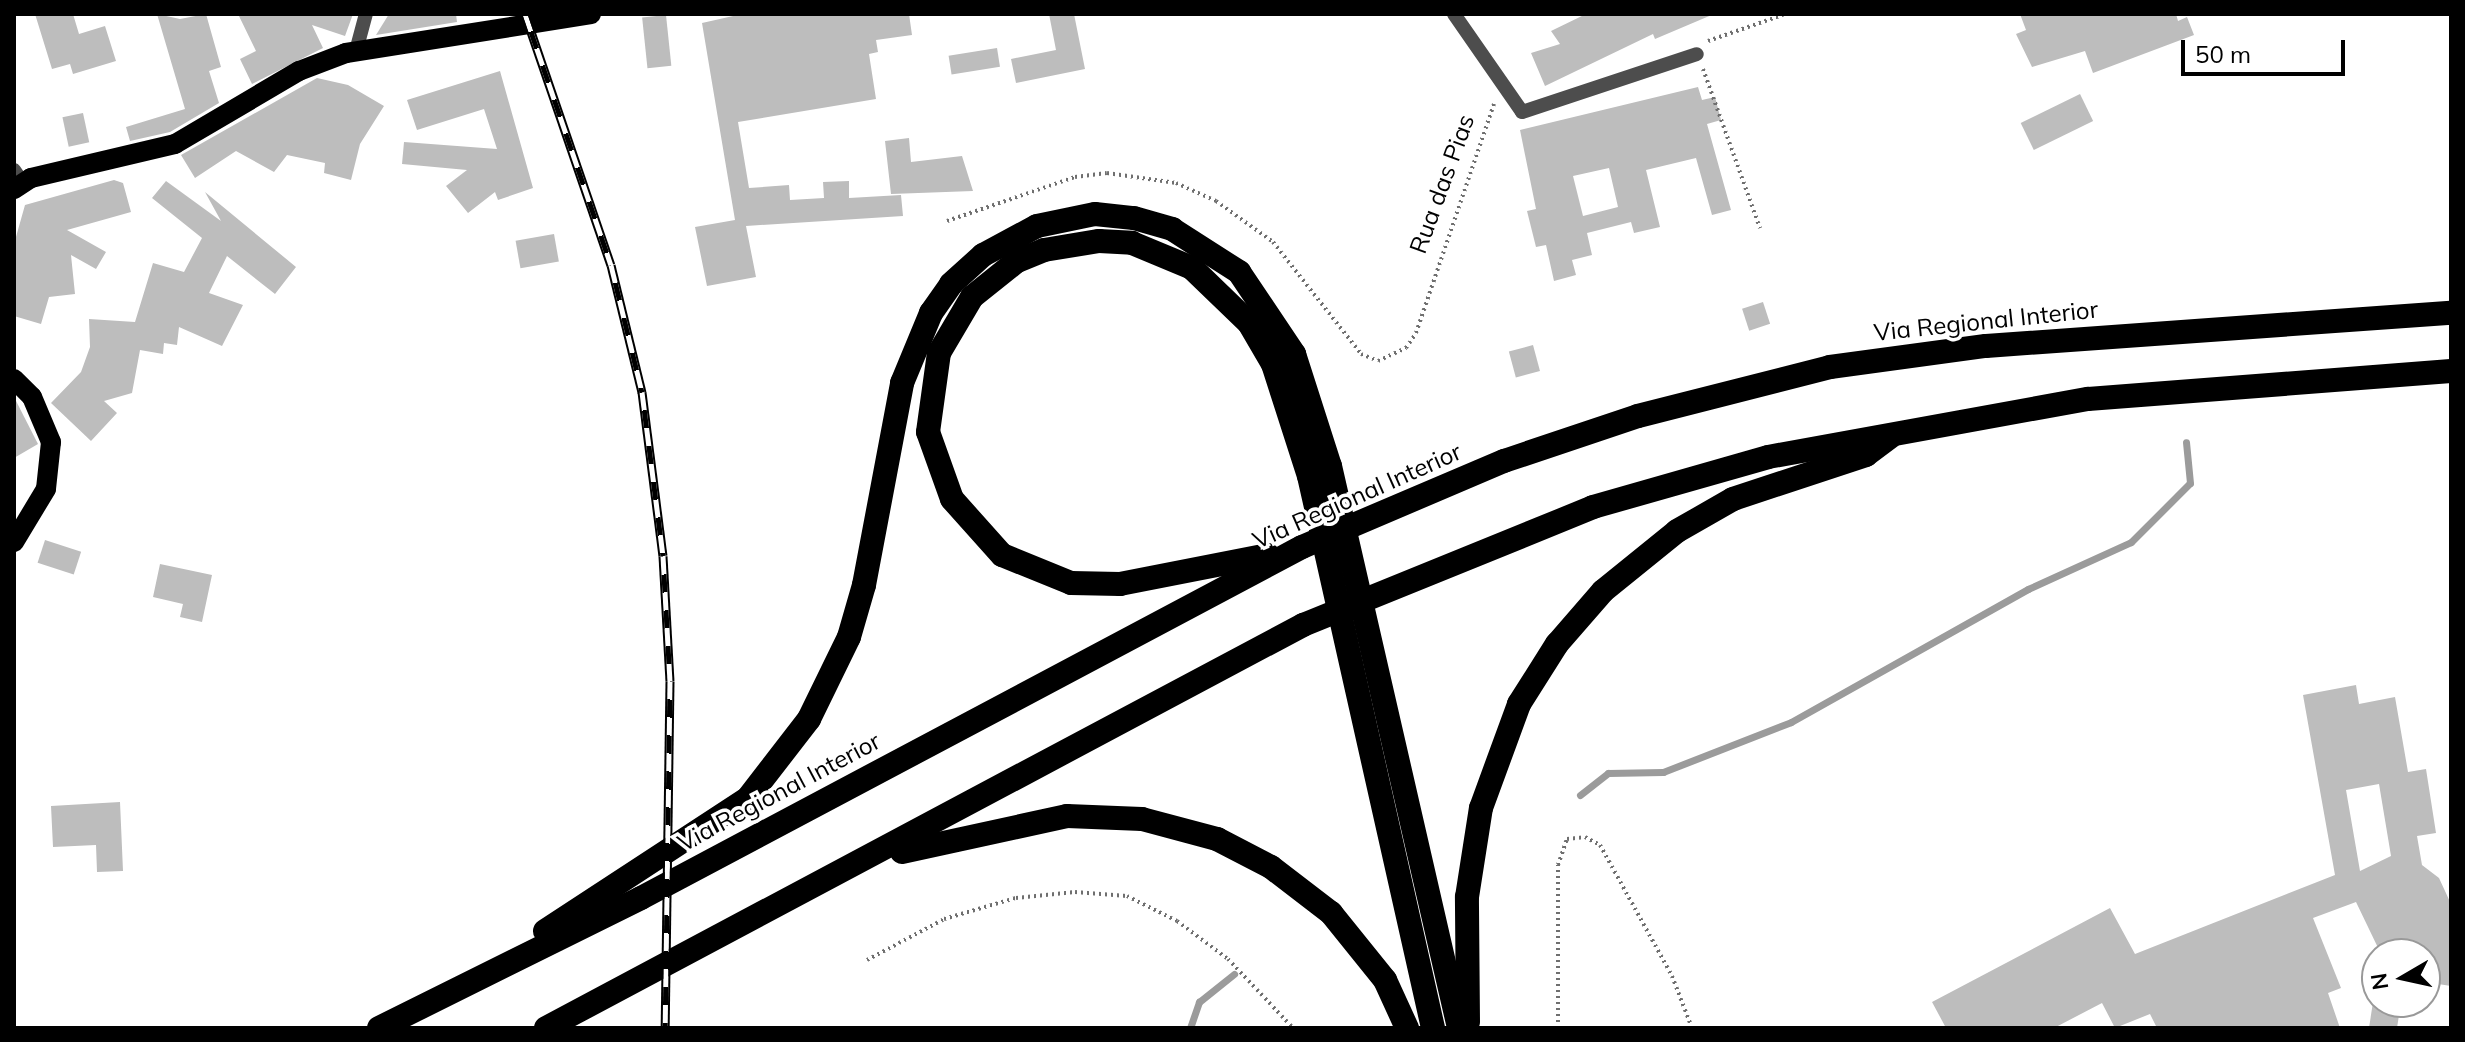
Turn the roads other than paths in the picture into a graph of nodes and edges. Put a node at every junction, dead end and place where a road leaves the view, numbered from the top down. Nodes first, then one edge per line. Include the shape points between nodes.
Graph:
1 (366, 14) edge
2 (591, 14) edge
3 (1454, 14) edge
4 (356, 51) junction
5 (1697, 54) road end
6 (17, 181) edge
7 (2451, 313) edge
8 (2451, 371) edge
9 (14, 379) edge
10 (1897, 432) junction
11 (1319, 471) junction
12 (14, 542) edge
13 (1302, 547) junction
14 (1364, 669) junction
15 (850, 870) junction
16 (506, 960) junction
17 (379, 1028) edge
18 (546, 1028) edge
19 (1407, 1028) edge
20 (1433, 1028) edge
21 (1459, 1028) edge
22 (1469, 1028) edge

1 - 4 street
2 - 4 main road
3 - 5 street via 1522,112
4 - 6 main road via 299,71 175,144
7 - 13 highway, Via Regional Interior via 1986,346 1830,367 1638,416 1504,461
8 - 10 highway via 2159,390
9 - 12 main road via 32,397 51,442 46,489
10 - 15 highway via 1699,473 1427,571 1303,625
10 - 22 highway via 1866,455 1733,499 1677,531 1603,591 1557,644 1519,704 1481,808 1467,897
11 - 13 highway via 1273,364 1249,323 1221,290 1162,252 1099,241 1017,261 972,297 939,353 928,432 936,463 952,499 1002,555 1071,583 1120,584
11 - 14 highway
11 - 16 highway via 1294,354 1270,309 1210,249 1172,229 1095,214 1007,238 951,284 915,346 892,424 864,585 830,682 782,757 748,798 706,831 580,905
13 - 16 highway, Via Regional Interior via 641,898
14 - 20 highway
14 - 21 highway
15 - 18 highway
15 - 19 highway via 925,844 1042,819 1104,815 1178,827 1271,867 1331,913 1385,980
16 - 17 highway, Via Regional Interior

